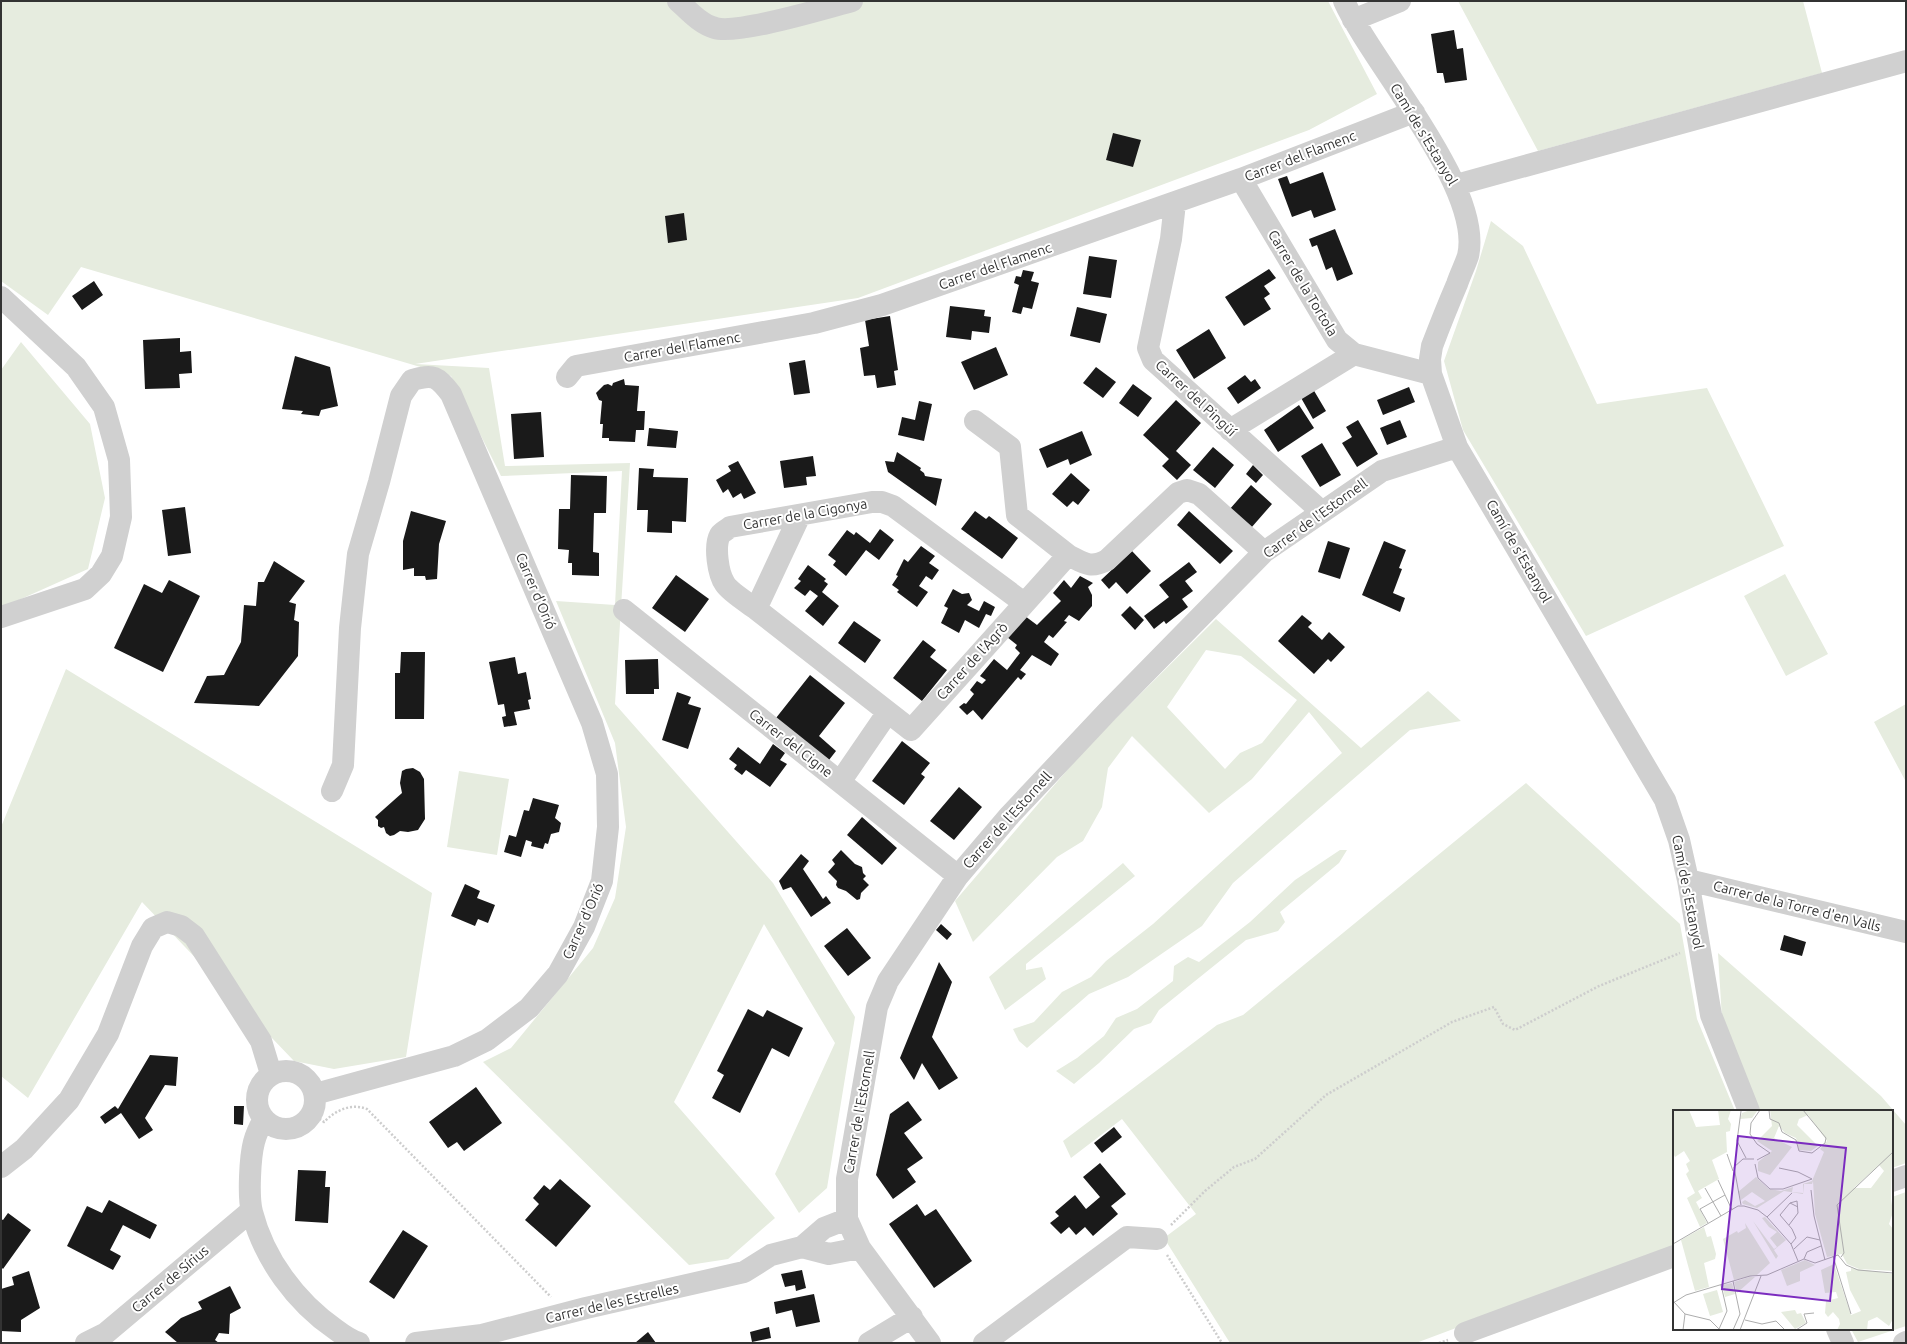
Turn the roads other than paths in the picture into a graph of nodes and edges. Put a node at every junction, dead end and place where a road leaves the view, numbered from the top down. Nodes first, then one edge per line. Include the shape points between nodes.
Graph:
1 (678, 1) edge
2 (852, 1) edge
3 (1400, 1) edge
4 (1348, 10) edge
5 (1906, 61) edge
6 (1414, 112) junction
7 (1241, 179) junction
8 (1456, 185) junction
9 (1175, 203) junction
10 (1, 297) edge
11 (1354, 354) junction
12 (1431, 374) junction
13 (567, 377) dead end
14 (975, 421) dead end
15 (1230, 430) junction
16 (1457, 447) junction
17 (1322, 512) junction
18 (800, 515) junction
19 (1264, 552) junction
20 (1068, 555) junction
21 (1024, 603) junction
22 (756, 609) junction
23 (624, 610) dead end
24 (1, 617) edge
25 (888, 712) junction
26 (840, 782) junction
27 (332, 792) dead end
28 (958, 876) junction
29 (1688, 880) junction
30 (1906, 932) edge
31 (271, 1074) junction
32 (314, 1104) junction
33 (1749, 1110) edge
34 (264, 1119) junction
35 (1, 1167) edge
36 (1906, 1176) edge
37 (1893, 1181) edge
38 (251, 1211) junction
39 (847, 1219) junction
40 (1157, 1239) road end
41 (802, 1247) junction
42 (860, 1248) junction
43 (1673, 1256) edge
44 (912, 1317) junction
45 (1838, 1330) edge
46 (1465, 1333) dead end
47 (472, 1339) edge
48 (86, 1343) edge
49 (359, 1343) edge
50 (416, 1343) edge
51 (870, 1343) edge
52 (930, 1343) edge
53 (984, 1343) edge
54 (1843, 1343) edge

1 - 2 street via 697,18 715,28 752,26
3 - 4 street
4 - 6 street, Camí de s'Estanyol
5 - 8 street
6 - 7 street, Carrer del Flamenc
6 - 8 street, Camí de s'Estanyol
7 - 9 street, Carrer del Flamenc
7 - 11 street, Carrer de la Tortola via 1336,340
8 - 12 street, Camí de s'Estanyol via 1467,224 1468,256 1432,346
9 - 13 street, Carrer del Flamenc via 882,305 814,323 576,366
9 - 15 street, Carrer del Pingüí via 1171,239 1148,348 1153,360
10 - 24 street via 76,367 104,408 119,460 121,517 112,556 101,574 85,589
11 - 12 street, Carrer de la Tortola
11 - 15 street
12 - 16 street, Camí de s'Estanyol
14 - 20 street via 1010,447 1017,514
15 - 17 street, Carrer del Pingüí
16 - 17 street, Carrer de l'Estornell via 1382,470
16 - 29 street, Camí de s'Estanyol via 1665,800 1679,840
17 - 19 street, Carrer de l'Estornell
18 - 21 street, Carrer de la Cigonya via 872,502 893,506
18 - 22 street
18 - 22 street, Carrer de la Cigonya via 730,527 721,534 717,543 717,555 725,585
19 - 20 street via 1199,494 1187,490 1178,493 1107,560 1097,565 1089,565
19 - 28 street, Carrer de l'Estornell via 1053,769
20 - 21 street, Carrer de l'Agrò
21 - 25 street, Carrer de l'Agrò via 911,730
22 - 25 street, Carrer de l'Agrò
23 - 26 street, Carrer del Cigne
25 - 26 street
26 - 28 street, Carrer del Cigne
27 - 32 street, Carrer d'Orió via 343,765 350,628 358,554 401,396 412,380 427,376 441,380 451,394 592,723 607,774 608,827 602,881 584,927 558,974 529,1008 487,1040 454,1056
28 - 39 street, Carrer de l'Estornell via 888,981 877,1007 847,1179
29 - 30 street, Carrer de la Torre d'en Valls
29 - 33 street, Camí de s'Estanyol via 1711,1015
31 - 32 street via 289,1070 298,1073 309,1082
31 - 34 street via 262,1083 257,1095 259,1112
31 - 35 street via 261,1041 194,936 181,926 167,922 153,928 142,946 108,1034 69,1100 24,1149
32 - 34 street via 303,1124 290,1129 280,1129
34 - 38 street via 254,1141 250,1175
36 - 37 street
38 - 48 street, Carrer de Sírius via 106,1333
38 - 49 street via 268,1253 290,1288 318,1317 352,1341
39 - 41 street, Carrer de les Estrelles via 824,1228
39 - 42 street, Carrer de l'Estornell
40 - 53 street via 1127,1238
41 - 42 street, Carrer de les Estrelles via 829,1254
41 - 47 street, Carrer de les Estrelles via 770,1255 744,1272 567,1313
42 - 44 street, Carrer de l'Estornell
43 - 46 street
44 - 51 street
44 - 52 street, Carrer de l'Estornell
45 - 54 street
47 - 50 street, Carrer de les Estrelles

